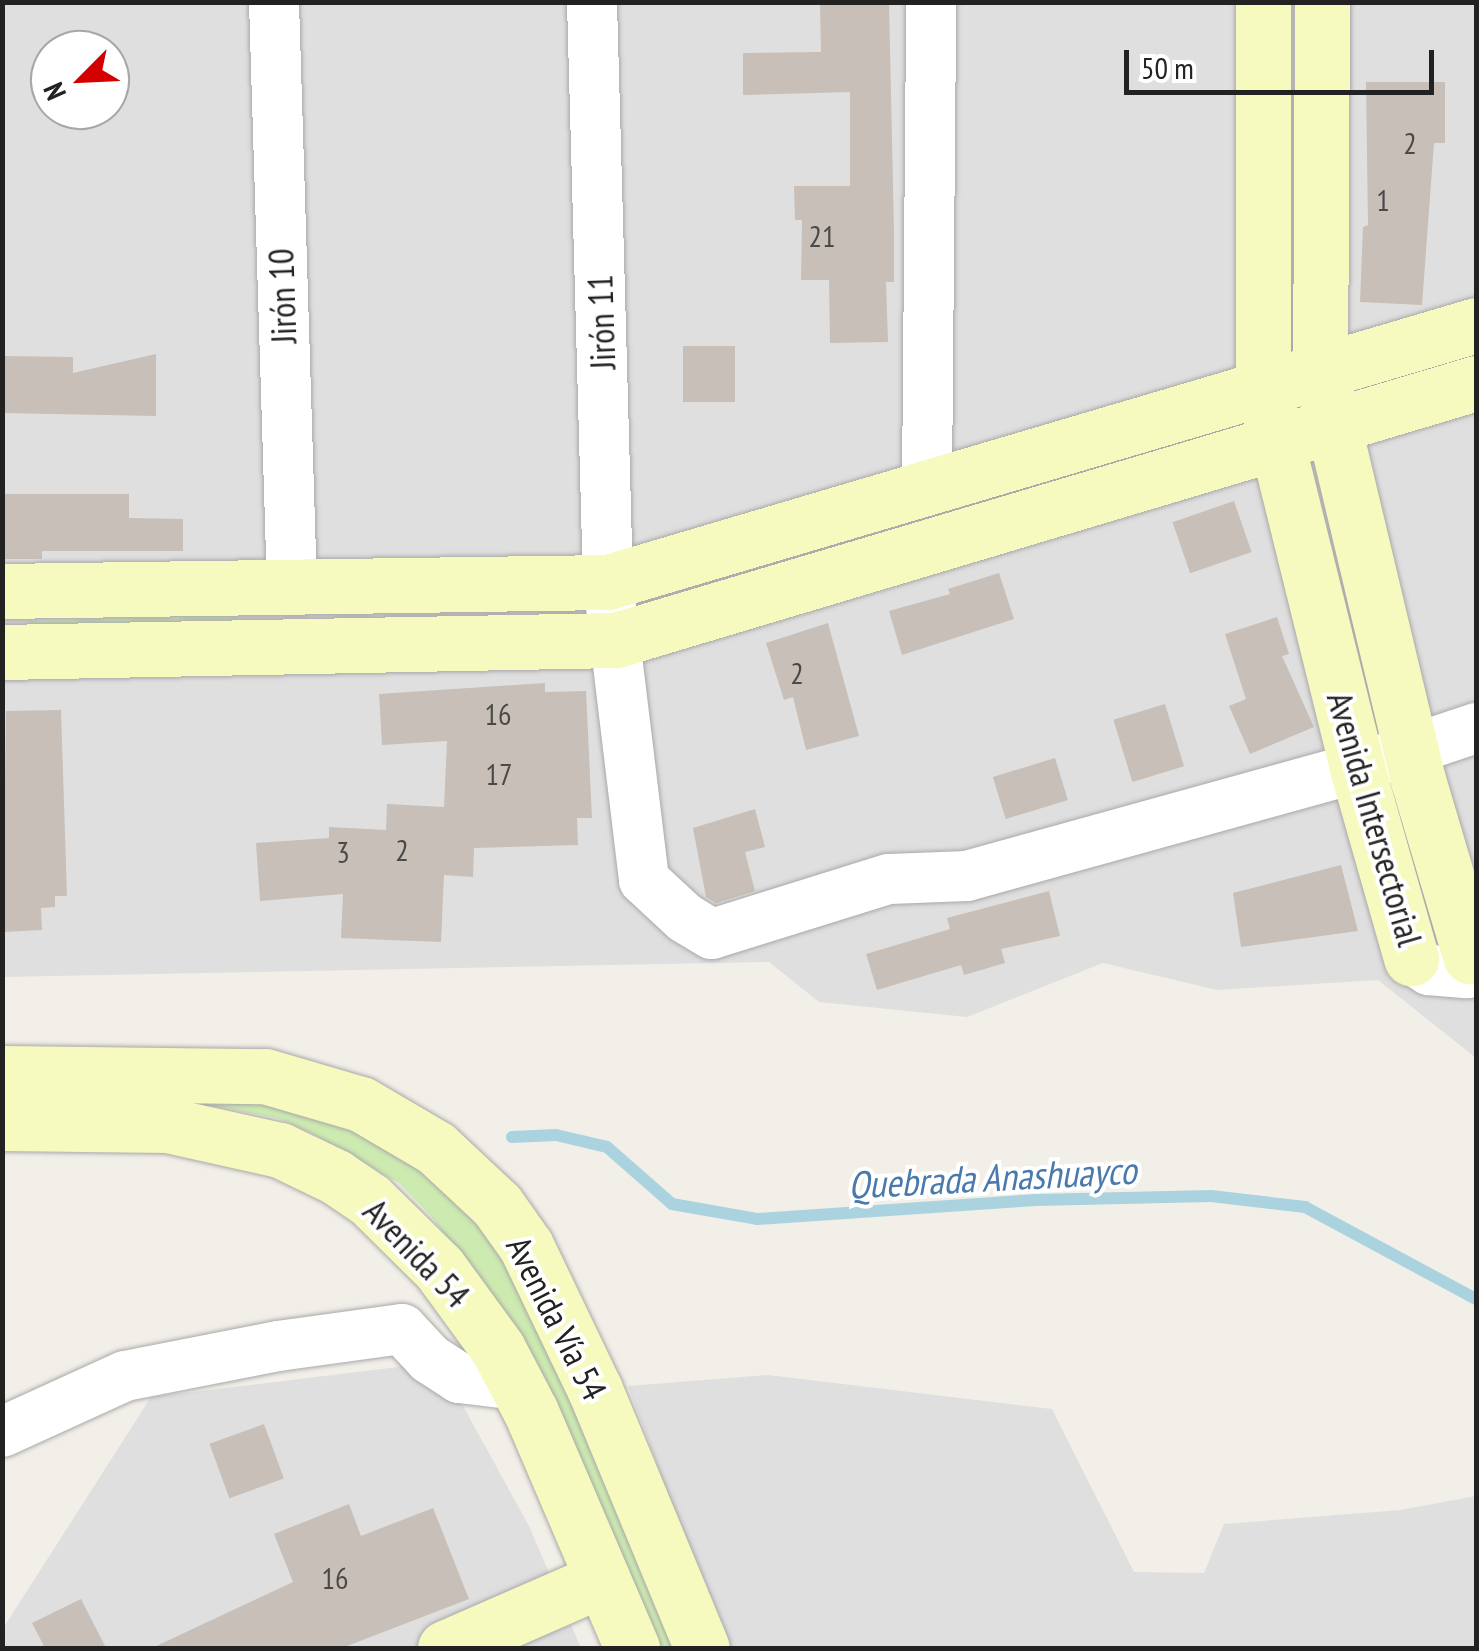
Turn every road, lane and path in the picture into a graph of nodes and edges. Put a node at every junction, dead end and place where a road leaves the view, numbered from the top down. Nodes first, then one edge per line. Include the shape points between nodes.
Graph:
1 (274, 2) edge
2 (592, 2) edge
3 (932, 2) edge
4 (1263, 2) edge
5 (1322, 2) edge
6 (1476, 325) edge
7 (1320, 370) junction
8 (1476, 383) edge
9 (1264, 387) junction
10 (1333, 424) junction
11 (1275, 444) junction
12 (927, 485) junction
13 (608, 582) junction
14 (292, 590) junction
15 (2, 592) edge
16 (616, 640) junction
17 (292, 648) junction
18 (2, 652) edge
19 (1476, 728) edge
20 (1412, 746) junction
21 (1357, 768) junction
22 (1470, 956) joint
23 (1411, 958) joint
24 (2, 1073) edge
25 (2, 1122) edge
26 (518, 1386) junction
27 (2, 1432) edge
28 (603, 1579) junction
29 (445, 1648) edge
30 (632, 1648) edge
31 (702, 1648) edge

1 - 14 street, Jirón 10
2 - 13 street, Jirón 11
3 - 12 street
4 - 9 street, Avenida Intersectorial
5 - 7 street, Avenida Intersectorial
6 - 7 street
7 - 9 street
7 - 10 street, Avenida Intersectorial
8 - 10 street
9 - 11 street, Avenida Intersectorial
9 - 12 street
10 - 11 street
10 - 20 street, Avenida Intersectorial
11 - 16 street
11 - 21 street, Avenida Intersectorial
12 - 13 street
13 - 14 street
13 - 16 street, Jirón 11
14 - 15 street
14 - 17 street
16 - 17 street
16 - 21 street, Jirón 11 via 644,880 712,934 890,879 967,876
17 - 18 street
19 - 20 street
20 - 21 street
20 - 22 street, Avenida Intersectorial
21 - 23 street, Avenida Intersectorial
22 - 23 street, Avenida Intersectorial via 1467,973 1428,970
24 - 31 street, Avenida Vía 54 via 265,1076 361,1104 436,1148 488,1195 526,1246 595,1390
25 - 26 street, Avenida 54 via 167,1125 280,1150 336,1177 370,1200 439,1268
26 - 27 street via 459,1378 430,1360 402,1329 125,1376
26 - 28 street, Avenida 54
28 - 29 street
28 - 30 street, Avenida 54

